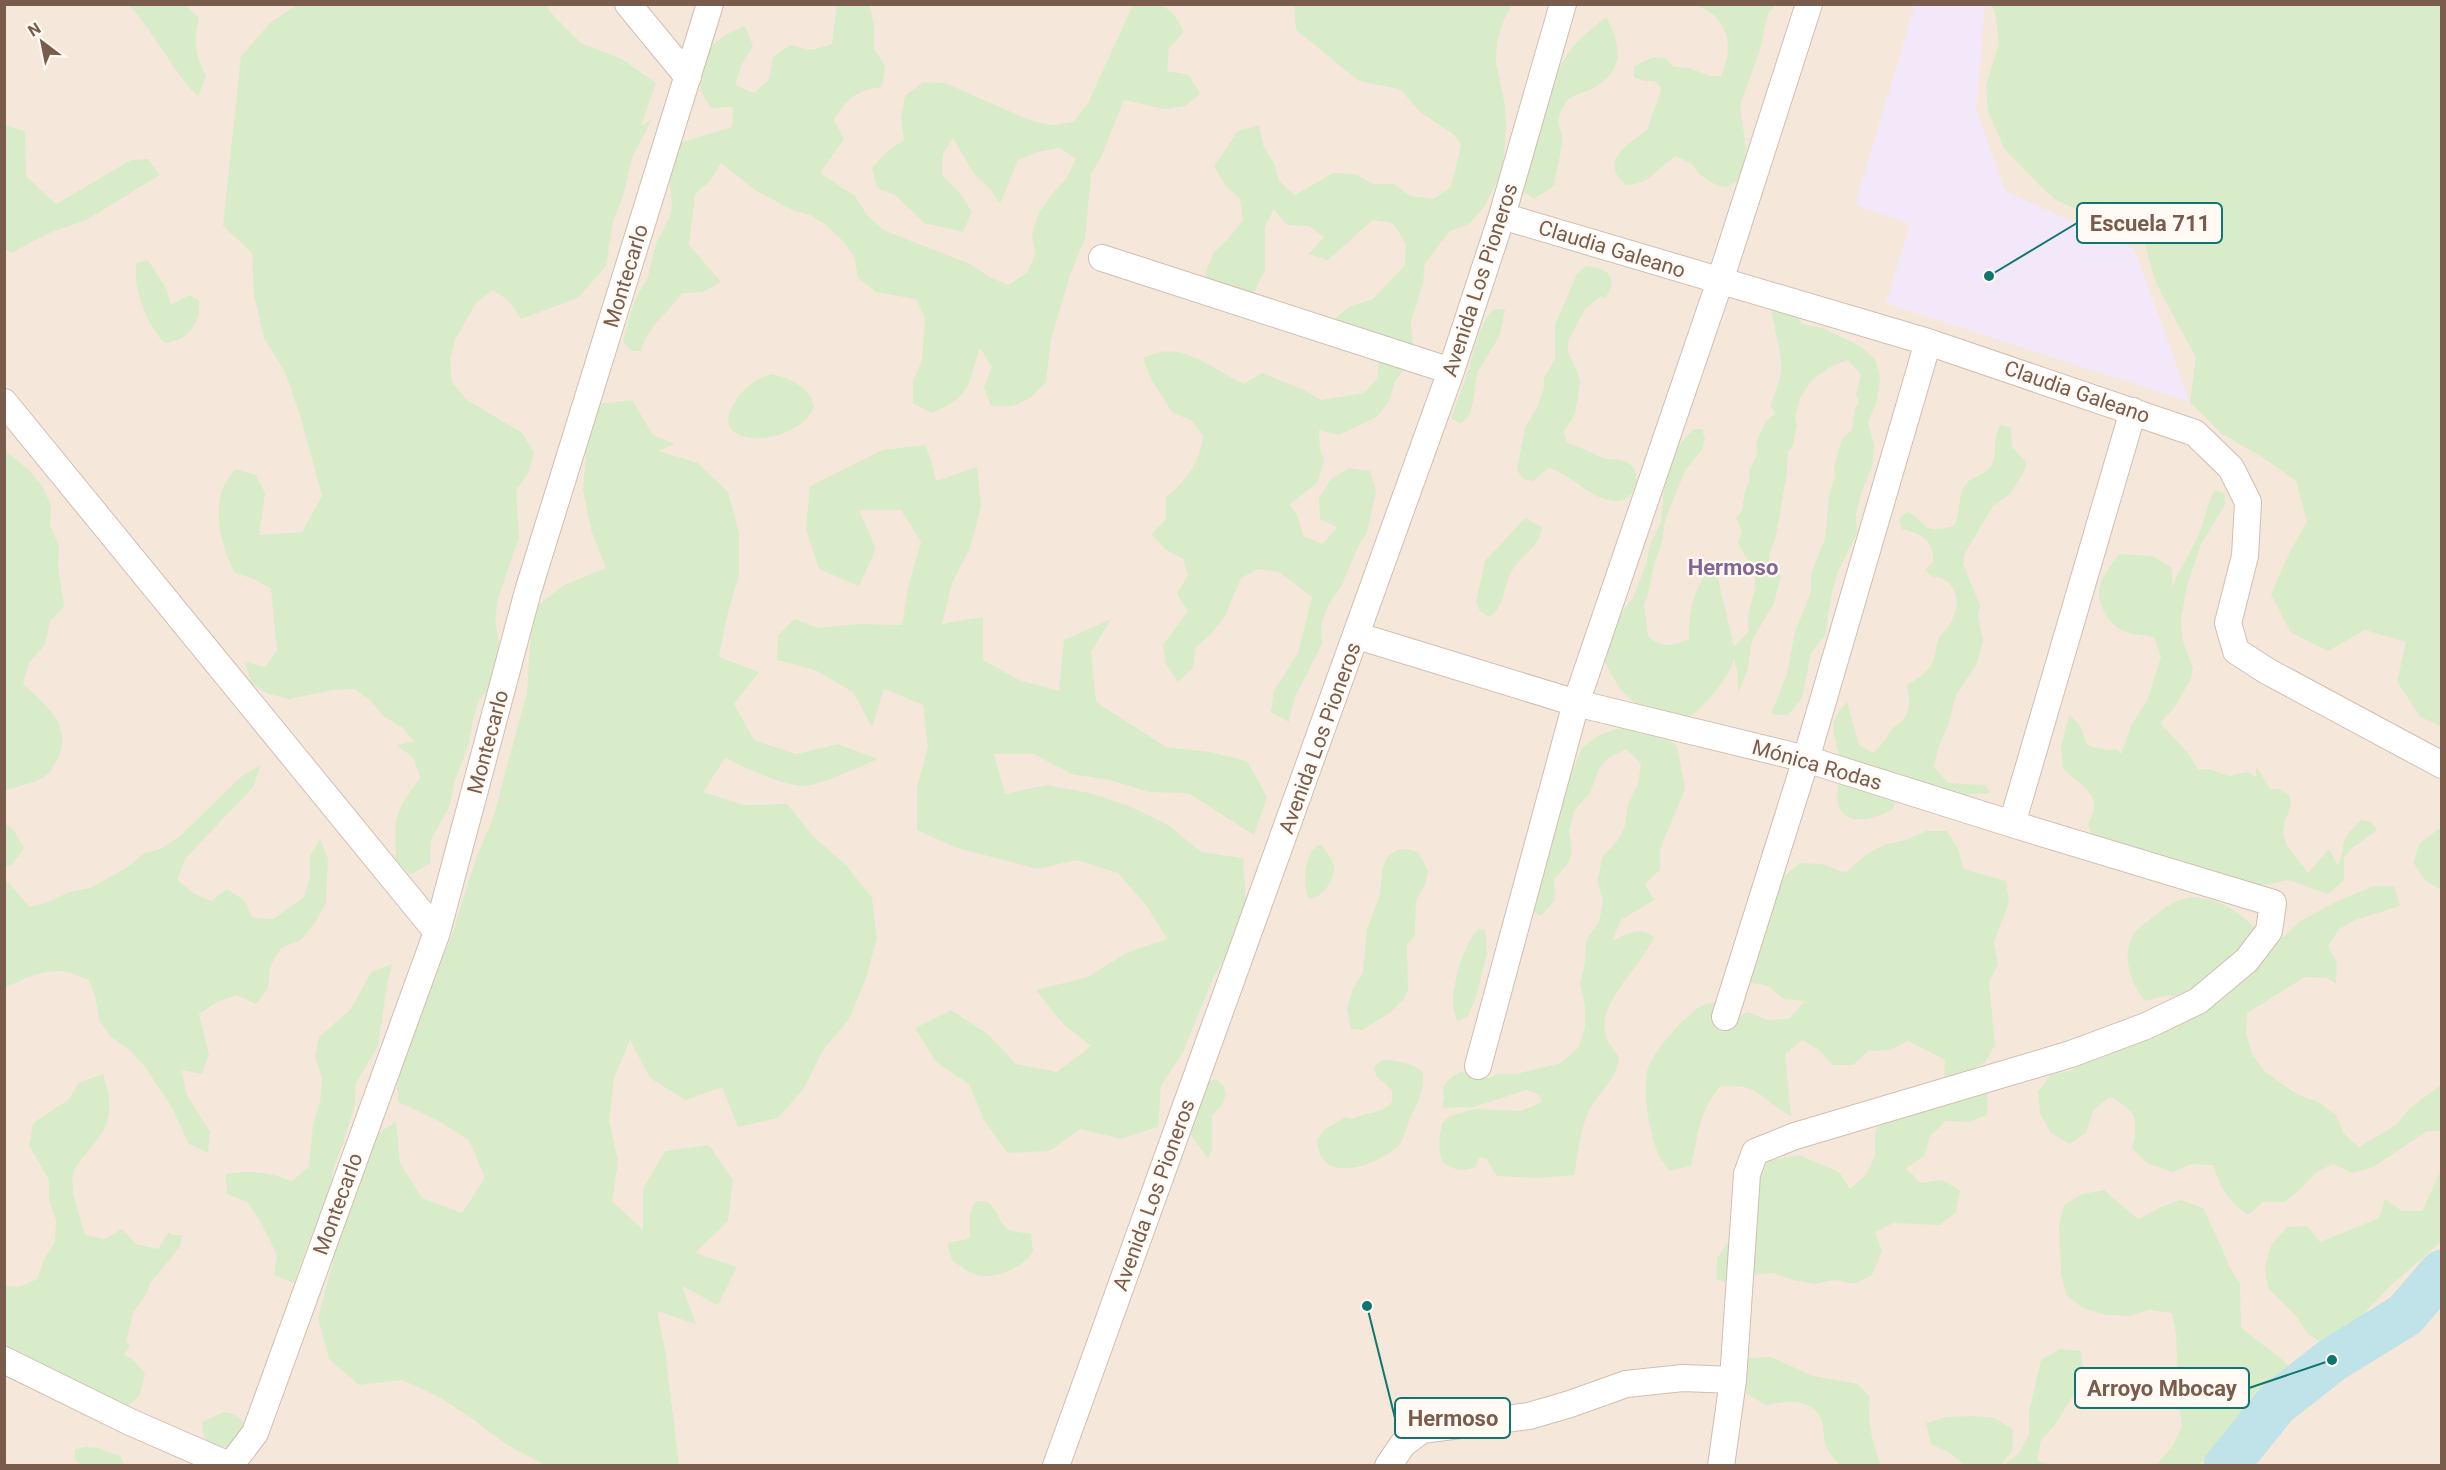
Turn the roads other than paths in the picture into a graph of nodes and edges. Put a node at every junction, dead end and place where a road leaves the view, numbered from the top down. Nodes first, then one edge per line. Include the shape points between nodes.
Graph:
1 (628, 4) edge
2 (710, 4) edge
3 (1563, 4) edge
4 (1809, 4) edge
5 (688, 76) junction
6 (1502, 216) junction
7 (1102, 258) dead end
8 (1720, 281) junction
9 (1928, 342) junction
10 (1451, 371) junction
11 (4, 402) edge
12 (2133, 411) junction
13 (1358, 636) junction
14 (1576, 703) junction
15 (1806, 759) junction
16 (2442, 765) edge
17 (2012, 824) junction
18 (437, 932) junction
19 (1725, 1017) dead end
20 (1478, 1066) dead end
21 (4, 1360) edge
22 (1732, 1380) junction
23 (230, 1465) edge
24 (1056, 1466) edge
25 (1388, 1466) edge
26 (1721, 1466) edge

1 - 5 street
2 - 5 street, Montecarlo
3 - 6 street, Avenida Los Pioneros
4 - 8 street
5 - 18 street, Montecarlo via 528,591
6 - 8 street, Claudia Galeano
6 - 10 street, Avenida Los Pioneros
7 - 10 street
8 - 9 street, Claudia Galeano
8 - 14 street
9 - 12 street, Claudia Galeano
9 - 15 street
10 - 13 street, Avenida Los Pioneros
11 - 18 street
12 - 16 street, Claudia Galeano via 2195,433 2231,468 2248,502 2245,556 2228,623 2236,651
12 - 17 street
13 - 14 street, Mónica Rodas
13 - 24 street, Avenida Los Pioneros
14 - 15 street, Mónica Rodas
14 - 20 street
15 - 17 street, Mónica Rodas
15 - 19 street
17 - 22 street, Mónica Rodas via 2273,903 2269,931 2247,960 2198,1001 2146,1026 2071,1054 1795,1136 1755,1152 1746,1174
18 - 23 street, Montecarlo via 255,1433
21 - 23 street via 130,1422
22 - 25 street via 1683,1378 1626,1384 1529,1416 1422,1430 1403,1444
22 - 26 street

